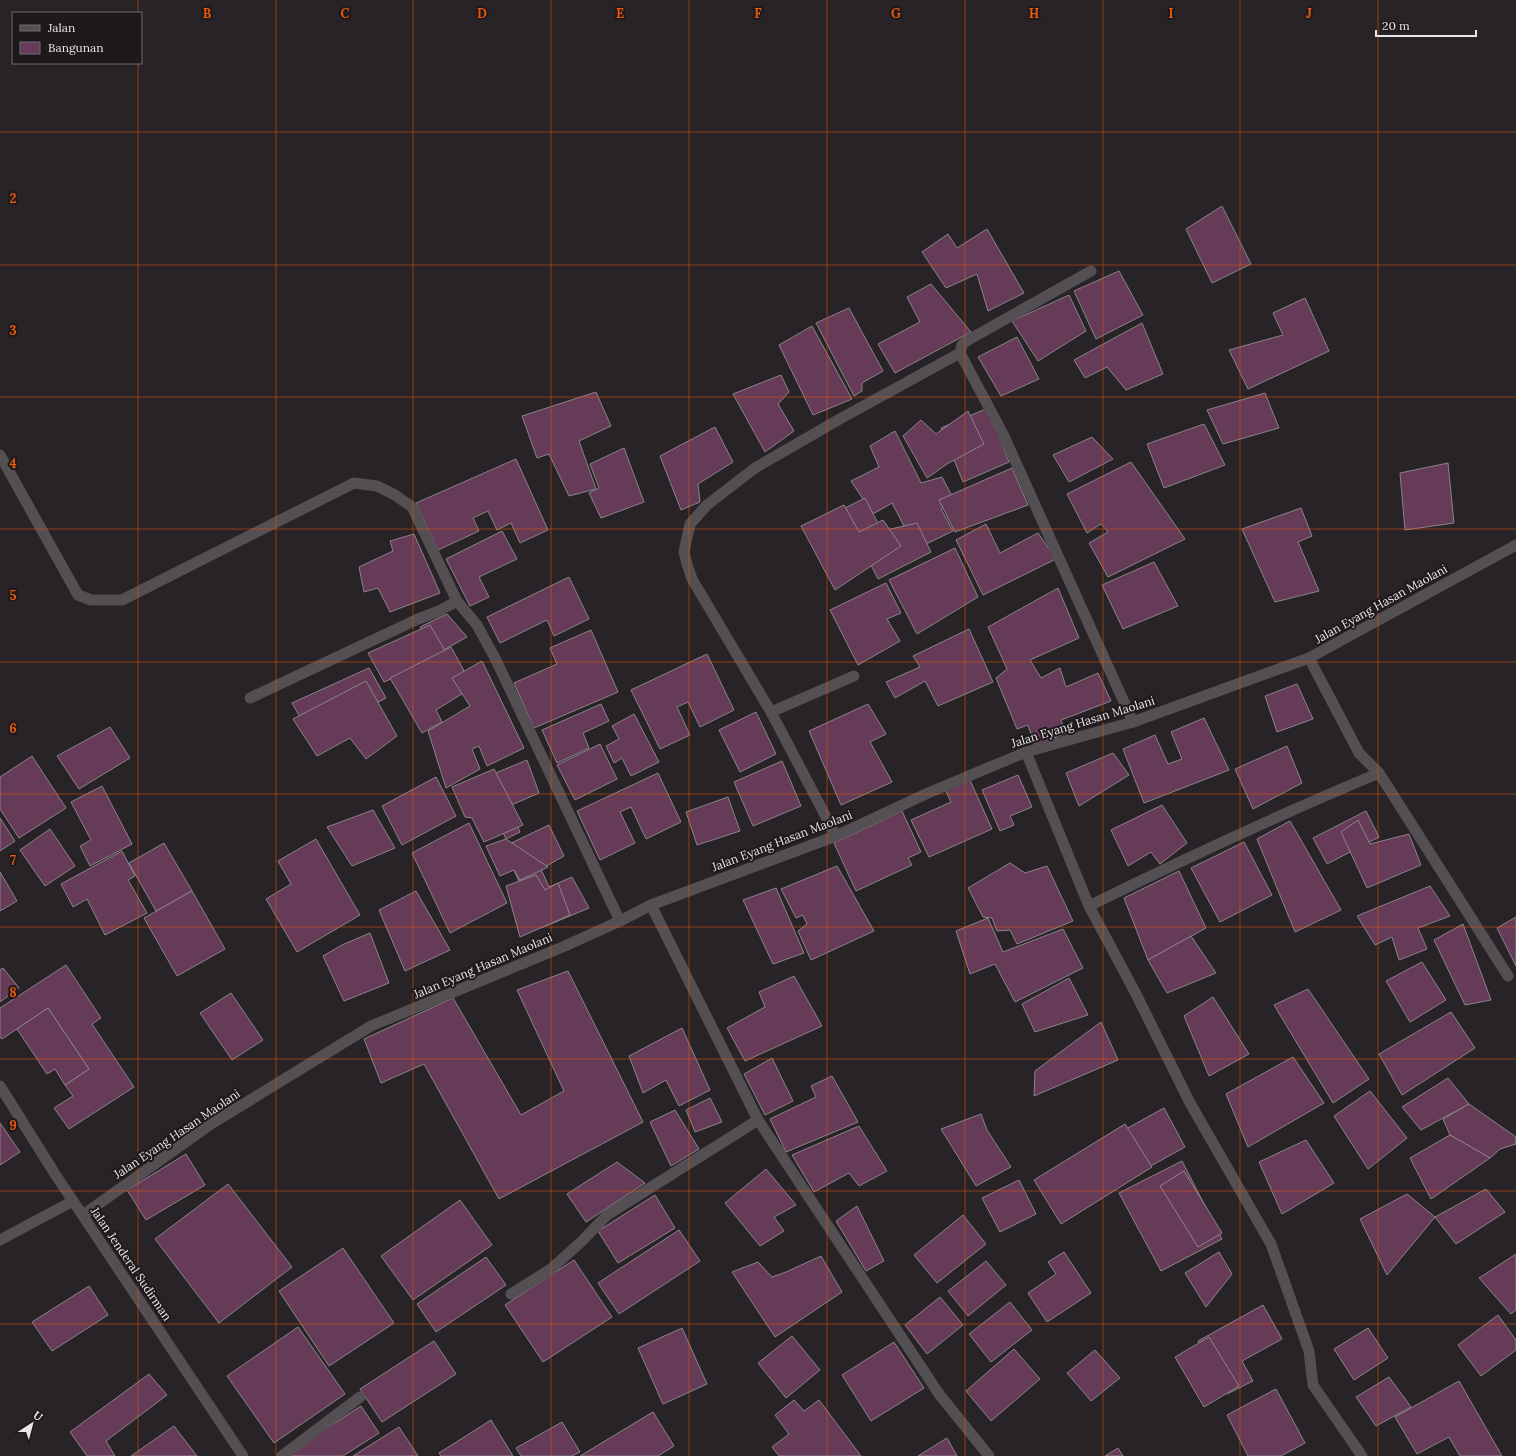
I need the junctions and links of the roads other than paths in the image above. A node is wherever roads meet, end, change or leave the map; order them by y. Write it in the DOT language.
graph roads {
  1 [pos="1091,271"];
  2 [pos="960,353"];
  3 [pos="0,455"];
  4 [pos="1516,545"];
  5 [pos="456,601"];
  6 [pos="1310,658"];
  7 [pos="854,676"];
  8 [pos="250,698"];
  9 [pos="771,712"];
  10 [pos="1134,722"];
  11 [pos="1026,752"];
  12 [pos="1379,773"];
  13 [pos="836,836"];
  14 [pos="651,905"];
  15 [pos="1088,906"];
  16 [pos="620,921"];
  17 [pos="1508,976"];
  18 [pos="0,1086"];
  19 [pos="758,1120"];
  20 [pos="73,1201"];
  21 [pos="83,1215"];
  22 [pos="0,1240"];
  23 [pos="511,1294"];
  24 [pos="360,1397"];
  25 [pos="243,1456"];
  26 [pos="282,1456"];
  27 [pos="989,1456"];
  28 [pos="1362,1456"];
  1 -- 2 [label="street"];
  2 -- 9 [label="street"];
  2 -- 10 [label="street"];
  3 -- 5 [label="street"];
  4 -- 6 [label="street, Jalan Eyang Hasan Maolani"];
  5 -- 8 [label="street"];
  5 -- 16 [label="street"];
  6 -- 10 [label="street, Jalan Eyang Hasan Maolani"];
  6 -- 12 [label="street"];
  7 -- 9 [label="street"];
  9 -- 13 [label="street"];
  10 -- 11 [label="street, Jalan Eyang Hasan Maolani"];
  11 -- 13 [label="street, Jalan Eyang Hasan Maolani"];
  11 -- 15 [label="street"];
  12 -- 15 [label="street"];
  12 -- 17 [label="street"];
  13 -- 14 [label="street, Jalan Eyang Hasan Maolani"];
  14 -- 16 [label="street, Jalan Eyang Hasan Maolani"];
  14 -- 19 [label="street"];
  15 -- 28 [label="street"];
  16 -- 21 [label="street, Jalan Eyang Hasan Maolani"];
  18 -- 20 [label="street, Jalan Jenderal Sudirman"];
  19 -- 23 [label="street"];
  19 -- 27 [label="street"];
  20 -- 21 [label="street, Jalan Jenderal Sudirman"];
  20 -- 22 [label="street"];
  21 -- 25 [label="street, Jalan Jenderal Sudirman"];
  24 -- 26 [label="street"];
}
